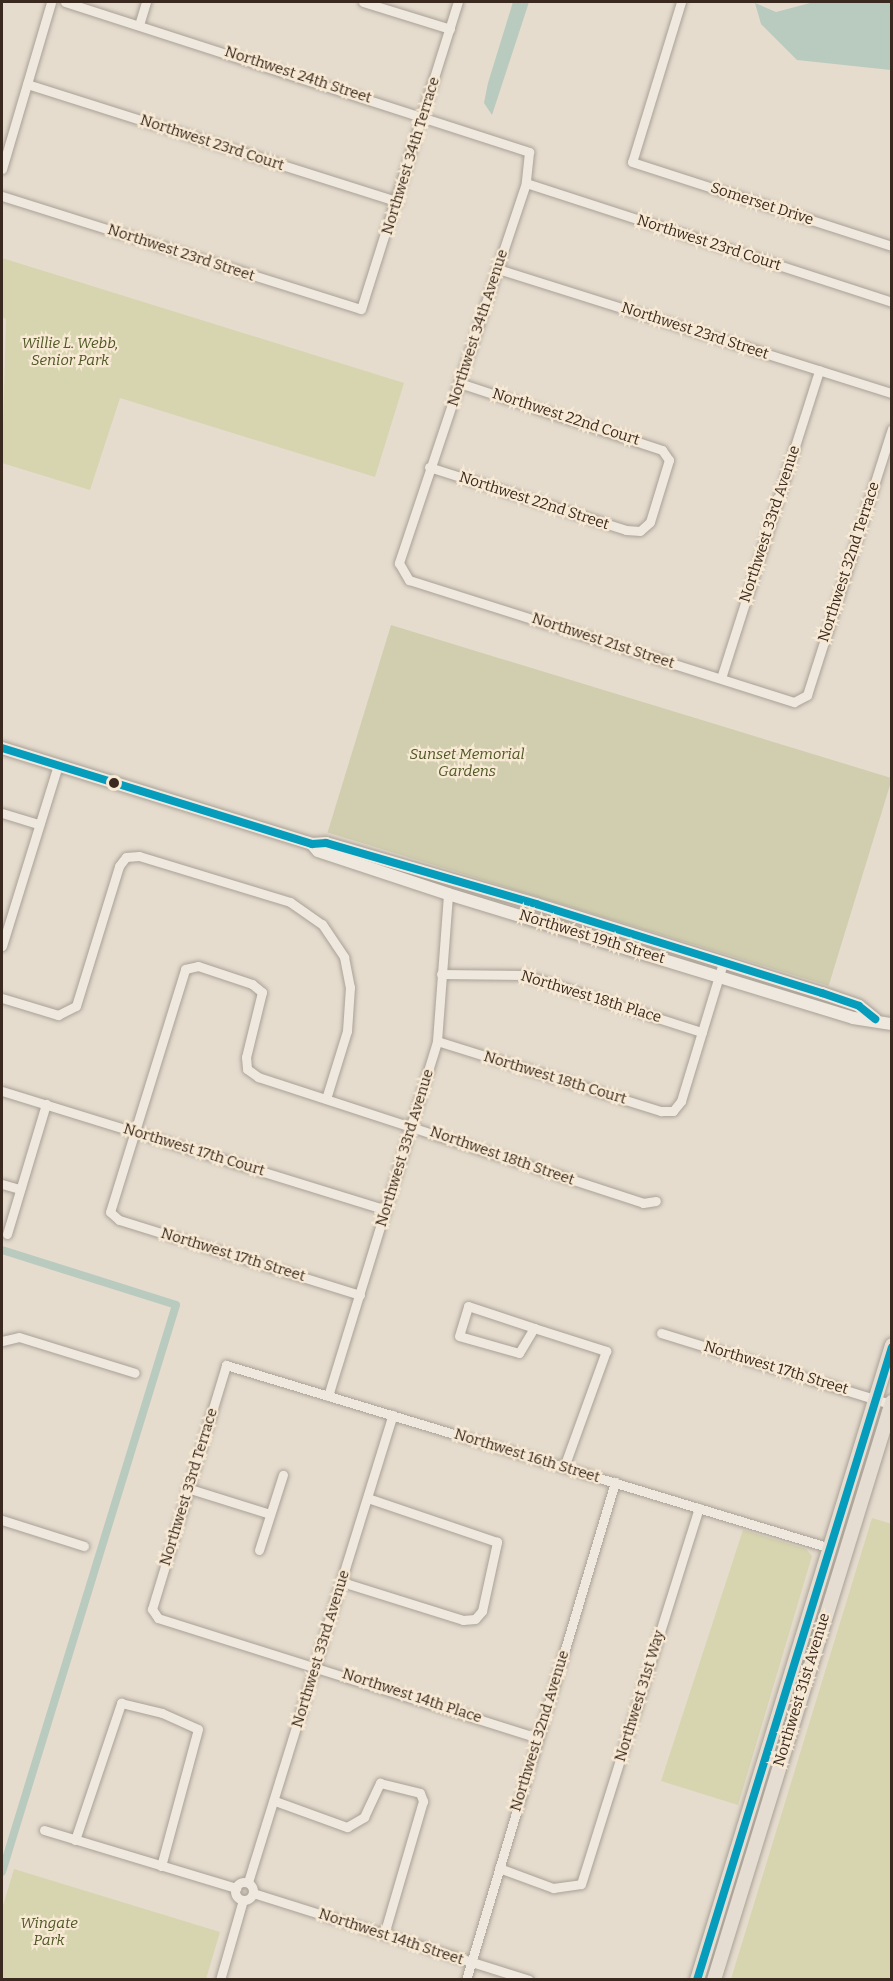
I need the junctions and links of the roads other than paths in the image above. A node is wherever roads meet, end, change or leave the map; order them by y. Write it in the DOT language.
graph roads {
  1 [pos="51,2"];
  2 [pos="65,2"];
  3 [pos="146,2"];
  4 [pos="363,2"];
  5 [pos="458,2"];
  6 [pos="681,2"];
  7 [pos="139,25"];
  8 [pos="450,29"];
  9 [pos="27,84"];
  10 [pos="424,116"];
  11 [pos="529,152"];
  12 [pos="2,169"];
  13 [pos="526,183"];
  14 [pos="2,196"];
  15 [pos="398,201"];
  16 [pos="891,246"];
  17 [pos="498,269"];
  18 [pos="891,302"];
  19 [pos="361,309"];
  20 [pos="819,370"];
  21 [pos="462,384"];
  22 [pos="891,393"];
  23 [pos="891,429"];
  24 [pos="429,467"];
  25 [pos="640,531"];
  26 [pos="402,572"];
  27 [pos="721,678"];
  28 [pos="807,695"];
  29 [pos="2,748"];
  30 [pos="58,765"];
  31 [pos="2,813"];
  32 [pos="39,824"];
  33 [pos="312,844"];
  34 [pos="448,894"];
  35 [pos="2,907"];
  36 [pos="13,911"];
  37 [pos="2,946"];
  38 [pos="723,963"];
  39 [pos="441,974"];
  40 [pos="719,975"];
  41 [pos="2,998"];
  42 [pos="875,1019"];
  43 [pos="891,1024"];
  44 [pos="702,1032"];
  45 [pos="437,1041"];
  46 [pos="2,1091"];
  47 [pos="326,1099"];
  48 [pos="46,1104"];
  49 [pos="412,1125"];
  50 [pos="131,1131"];
  51 [pos="2,1184"];
  52 [pos="20,1190"];
  53 [pos="656,1201"];
  54 [pos="386,1210"];
  55 [pos="7,1234"];
  56 [pos="360,1295"];
  57 [pos="534,1328"];
  58 [pos="661,1333"];
  59 [pos="2,1341"];
  60 [pos="891,1345"];
  61 [pos="226,1365"];
  62 [pos="135,1373"];
  63 [pos="328,1396"];
  64 [pos="874,1399"];
  65 [pos="891,1403"];
  66 [pos="393,1415"];
  67 [pos="564,1467"];
  68 [pos="283,1475"];
  69 [pos="615,1482"];
  70 [pos="187,1488"];
  71 [pos="368,1498"];
  72 [pos="699,1508"];
  73 [pos="270,1514"];
  74 [pos="2,1520"];
  75 [pos="84,1546"];
  76 [pos="827,1547"];
  77 [pos="259,1550"];
  78 [pos="837,1572"];
  79 [pos="342,1582"];
  80 [pos="152,1609"];
  81 [pos="316,1666"];
  82 [pos="538,1738"];
  83 [pos="275,1801"];
  84 [pos="44,1830"];
  85 [pos="75,1840"];
  86 [pos="161,1866"];
  87 [pos="499,1868"];
  88 [pos="248,1882"];
  89 [pos="236,1888"];
  90 [pos="254,1893"];
  91 [pos="243,1900"];
  92 [pos="384,1934"];
  93 [pos="471,1962"];
  94 [pos="220,1980"];
  95 [pos="466,1980"];
  96 [pos="529,1980"];
  97 [pos="697,1980"];
  98 [pos="714,1980"];
  1 -- 9 [label="street"];
  2 -- 7 [label="street, Northwest 24th Street"];
  3 -- 7 [label="street"];
  4 -- 8 [label="street"];
  5 -- 8 [label="street, Northwest 34th Terrace"];
  6 -- 16 [label="street, Somerset Drive"];
  7 -- 10 [label="street, Northwest 24th Street"];
  8 -- 10 [label="street, Northwest 34th Terrace"];
  9 -- 12 [label="street"];
  9 -- 15 [label="street, Northwest 23rd Court"];
  10 -- 11 [label="street, Northwest 24th Street"];
  10 -- 15 [label="street, Northwest 34th Terrace"];
  11 -- 13 [label="street, Northwest 34th Avenue"];
  13 -- 17 [label="street, Northwest 34th Avenue"];
  13 -- 18 [label="street, Northwest 23rd Court"];
  14 -- 19 [label="street, Northwest 23rd Street"];
  15 -- 19 [label="street, Northwest 34th Terrace"];
  17 -- 20 [label="street, Northwest 23rd Street"];
  17 -- 21 [label="street, Northwest 34th Avenue"];
  20 -- 22 [label="street, Northwest 23rd Street"];
  20 -- 27 [label="street, Northwest 33rd Avenue"];
  21 -- 24 [label="street, Northwest 34th Avenue"];
  21 -- 25 [label="street, Northwest 22nd Court"];
  23 -- 28 [label="street, Northwest 32nd Terrace"];
  24 -- 25 [label="street, Northwest 22nd Street"];
  24 -- 26 [label="street, Northwest 34th Avenue"];
  26 -- 27 [label="street, Northwest 21st Street"];
  27 -- 28 [label="street, Northwest 21st Street"];
  29 -- 30 [label="street, Northwest 19th Street"];
  30 -- 32 [label="street"];
  30 -- 33 [label="street, Northwest 19th Street"];
  31 -- 32 [label="street"];
  32 -- 36 [label="street"];
  33 -- 34 [label="street, Northwest 19th Street"];
  33 -- 38 [label="street, Northwest 19th Street"];
  34 -- 39 [label="street, Northwest 33rd Avenue"];
  34 -- 40 [label="street, Northwest 19th Street"];
  35 -- 36 [label="street"];
  36 -- 37 [label="street"];
  38 -- 40 [label="street"];
  38 -- 42 [label="street, Northwest 19th Street"];
  39 -- 44 [label="street, Northwest 18th Place"];
  39 -- 45 [label="street, Northwest 33rd Avenue"];
  40 -- 42 [label="street, Northwest 19th Street"];
  40 -- 44 [label="street"];
  41 -- 47 [label="street"];
  42 -- 43 [label="street, Northwest 19th Street"];
  44 -- 45 [label="street, Northwest 18th Court"];
  45 -- 49 [label="street, Northwest 33rd Avenue"];
  46 -- 48 [label="street, Northwest 17th Court"];
  47 -- 49 [label="street, Northwest 18th Street"];
  47 -- 50 [label="street, Northwest 18th Street"];
  48 -- 50 [label="street, Northwest 17th Court"];
  48 -- 52 [label="street"];
  49 -- 53 [label="street, Northwest 18th Street"];
  49 -- 54 [label="street, Northwest 33rd Avenue"];
  50 -- 54 [label="street, Northwest 17th Court"];
  50 -- 56 [label="street, Northwest 17th Street"];
  51 -- 52 [label="street"];
  52 -- 55 [label="street"];
  54 -- 56 [label="street, Northwest 33rd Avenue"];
  56 -- 63 [label="street, Northwest 33rd Avenue"];
  57 -- 57 [label="street"];
  57 -- 67 [label="street"];
  58 -- 64 [label="street, Northwest 17th Street"];
  59 -- 62 [label="street"];
  60 -- 64 [label="main road, Northwest 31st Avenue"];
  61 -- 63 [label="street, Northwest 16th Street"];
  61 -- 70 [label="street, Northwest 33rd Terrace"];
  63 -- 66 [label="street, Northwest 16th Street"];
  64 -- 65 [label="street, Northwest 17th Street"];
  64 -- 76 [label="main road, Northwest 31st Avenue"];
  65 -- 78 [label="main road, Northwest 31st Avenue"];
  66 -- 67 [label="street, Northwest 16th Street"];
  66 -- 71 [label="street, Northwest 33rd Avenue"];
  67 -- 69 [label="street, Northwest 16th Street"];
  68 -- 73 [label="street"];
  69 -- 72 [label="street, Northwest 16th Street"];
  69 -- 82 [label="street, Northwest 32nd Avenue"];
  70 -- 73 [label="street"];
  70 -- 80 [label="street, Northwest 33rd Terrace"];
  71 -- 79 [label="street, Northwest 33rd Avenue"];
  71 -- 79 [label="street"];
  72 -- 76 [label="street, Northwest 16th Street"];
  72 -- 87 [label="street, Northwest 31st Way"];
  73 -- 77 [label="street"];
  74 -- 75 [label="street"];
  76 -- 78 [label="main road"];
  76 -- 97 [label="main road, Northwest 31st Avenue"];
  78 -- 98 [label="main road, Northwest 31st Avenue"];
  79 -- 81 [label="street, Northwest 33rd Avenue"];
  80 -- 81 [label="street, Northwest 14th Place"];
  81 -- 82 [label="street, Northwest 14th Place"];
  81 -- 83 [label="street, Northwest 33rd Avenue"];
  82 -- 87 [label="street, Northwest 32nd Avenue"];
  83 -- 88 [label="street, Northwest 33rd Avenue"];
  83 -- 92 [label="street"];
  84 -- 85 [label="street"];
  85 -- 86 [label="street"];
  85 -- 86 [label="street"];
  86 -- 89 [label="street"];
  87 -- 93 [label="street, Northwest 32nd Avenue"];
  88 -- 89 [label="street"];
  88 -- 90 [label="street"];
  89 -- 91 [label="street"];
  90 -- 91 [label="street"];
  90 -- 92 [label="street, Northwest 14th Street"];
  91 -- 94 [label="street"];
  92 -- 93 [label="street, Northwest 14th Street"];
  93 -- 95 [label="street, Northwest 32nd Avenue"];
  93 -- 96 [label="street, Northwest 14th Street"];
}
